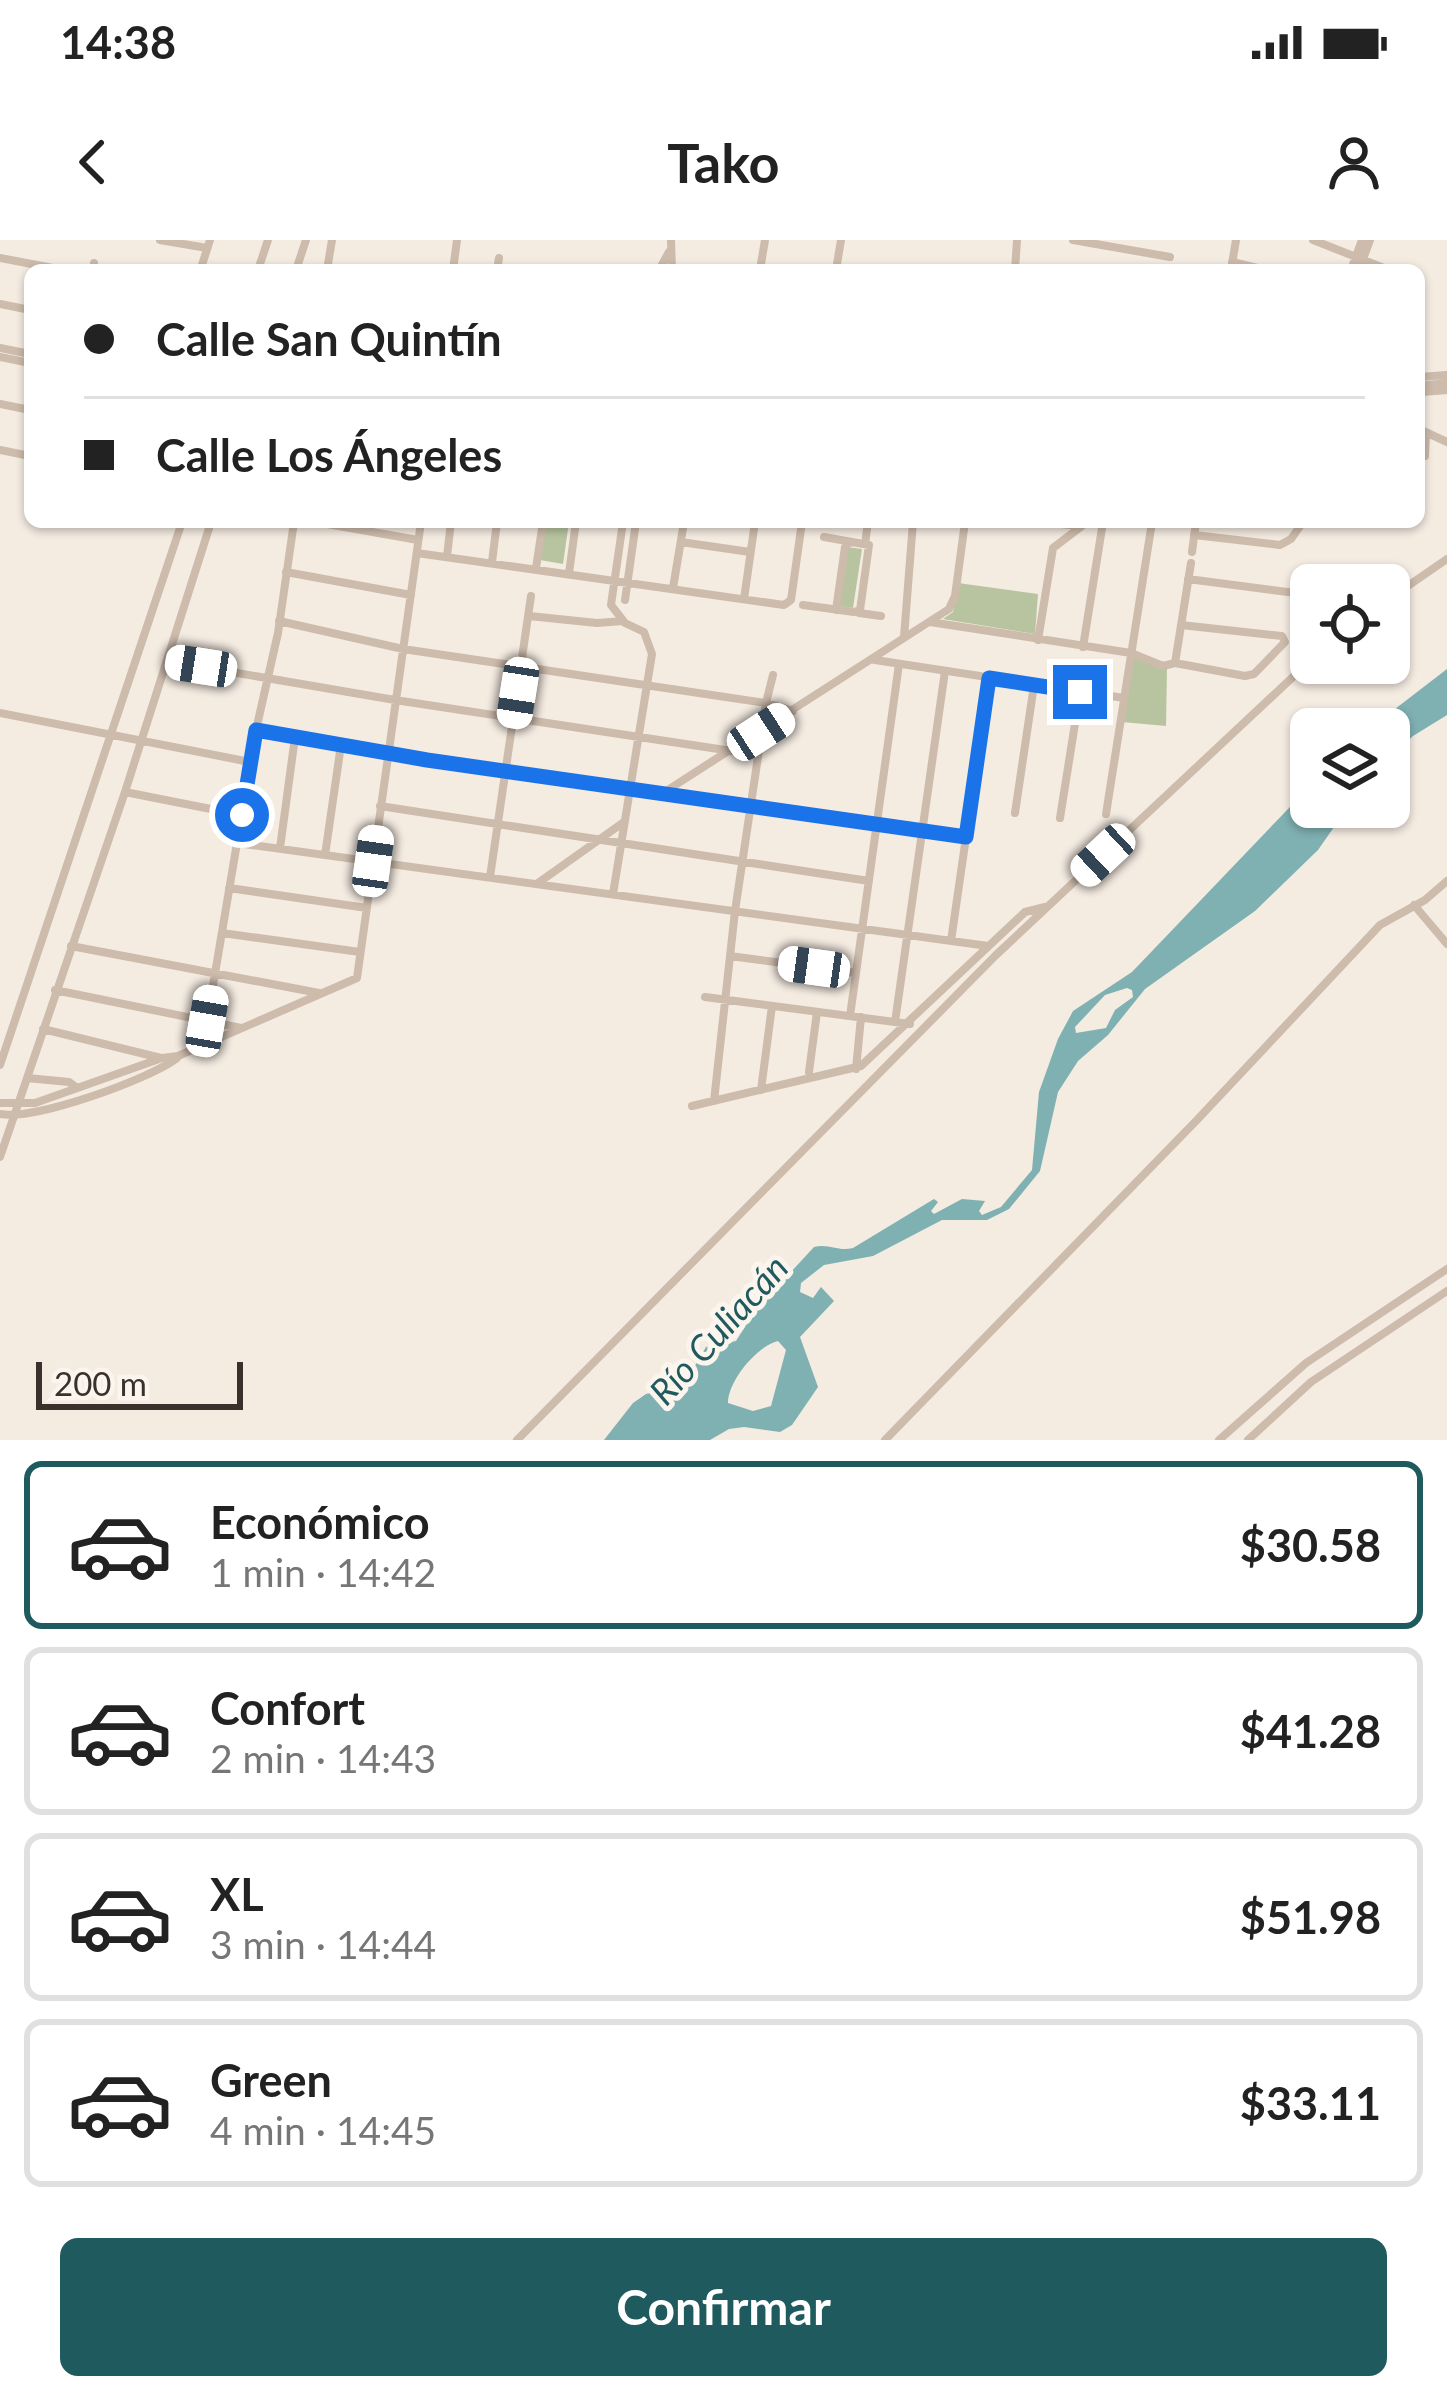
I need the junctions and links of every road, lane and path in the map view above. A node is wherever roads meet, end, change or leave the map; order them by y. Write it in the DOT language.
graph roads {
  1 [pos="160,240"];
  2 [pos="671,240"];
  3 [pos="1073,240"];
  4 [pos="1313,240"];
  5 [pos="1366,240"];
  6 [pos="209,244"];
  7 [pos="669,252"];
  8 [pos="1170,257"];
  9 [pos="499,258"];
  10 [pos="498,264"];
  11 [pos="662,264"];
  12 [pos="671,264"];
  13 [pos="1357,264"];
  14 [pos="180,528"];
  15 [pos="209,528"];
  16 [pos="293,528"];
  17 [pos="350,528"];
  18 [pos="420,528"];
  19 [pos="450,528"];
  20 [pos="496,528"];
  21 [pos="542,528"];
  22 [pos="575,528"];
  23 [pos="622,528"];
  24 [pos="635,528"];
  25 [pos="683,528"];
  26 [pos="754,528"];
  27 [pos="801,528"];
  28 [pos="867,528"];
  29 [pos="913,528"];
  30 [pos="964,528"];
  31 [pos="1078,528"];
  32 [pos="1101,528"];
  33 [pos="1151,528"];
  34 [pos="1195,528"];
  35 [pos="1298,528"];
  36 [pos="1194,535"];
  37 [pos="824,537"];
  38 [pos="418,540"];
  39 [pos="680,542"];
  40 [pos="853,542"];
  41 [pos="865,544"];
  42 [pos="751,552"];
  43 [pos="417,553"];
  44 [pos="447,556"];
  45 [pos="1447,559"];
  46 [pos="492,562"];
  47 [pos="536,568"];
  48 [pos="286,572"];
  49 [pos="569,573"];
  50 [pos="1188,579"];
  51 [pos="615,580"];
  52 [pos="627,582"];
  53 [pos="1410,585"];
  54 [pos="673,588"];
  55 [pos="1290,592"];
  56 [pos="411,595"];
  57 [pos="531,596"];
  58 [pos="744,599"];
  59 [pos="625,600"];
  60 [pos="803,605"];
  61 [pos="860,609"];
  62 [pos="836,610"];
  63 [pos="529,616"];
  64 [pos="881,616"];
  65 [pos="279,621"];
  66 [pos="623,621"];
  67 [pos="930,622"];
  68 [pos="1181,625"];
  69 [pos="904,639"];
  70 [pos="1038,640"];
  71 [pos="1083,646"];
  72 [pos="403,649"];
  73 [pos="1131,653"];
  74 [pos="874,660"];
  75 [pos="167,661"];
  76 [pos="1175,663"];
  77 [pos="899,664"];
  78 [pos="522,668"];
  79 [pos="945,671"];
  80 [pos="773,675"];
  81 [pos="268,677"];
  82 [pos="989,678"];
  83 [pos="1290,680"];
  84 [pos="649,685"];
  85 [pos="1034,685"];
  86 [pos="1080,692"];
  87 [pos="1124,698"];
  88 [pos="395,700"];
  89 [pos="766,703"];
  90 [pos="794,711"];
  91 [pos="0,713"];
  92 [pos="514,718"];
  93 [pos="256,730"];
  94 [pos="761,732"];
  95 [pos="112,734"];
  96 [pos="295,737"];
  97 [pos="640,737"];
  98 [pos="140,741"];
  99 [pos="341,745"];
  100 [pos="729,750"];
  101 [pos="388,754"];
  102 [pos="758,755"];
  103 [pos="250,762"];
  104 [pos="506,771"];
  105 [pos="631,789"];
  106 [pos="125,793"];
  107 [pos="662,794"];
  108 [pos="380,806"];
  109 [pos="751,806"];
  110 [pos="1015,813"];
  111 [pos="1106,814"];
  112 [pos="242,815"];
  113 [pos="1060,818"];
  114 [pos="625,821"];
  115 [pos="498,824"];
  116 [pos="877,824"];
  117 [pos="922,831"];
  118 [pos="966,837"];
  119 [pos="599,840"];
  120 [pos="237,842"];
  121 [pos="621,843"];
  122 [pos="280,848"];
  123 [pos="326,855"];
  124 [pos="373,861"];
  125 [pos="742,861"];
  126 [pos="490,877"];
  127 [pos="869,881"];
  128 [pos="1447,881"];
  129 [pos="537,883"];
  130 [pos="229,888"];
  131 [pos="613,894"];
  132 [pos="1414,904"];
  133 [pos="1046,907"];
  134 [pos="367,908"];
  135 [pos="735,911"];
  136 [pos="862,929"];
  137 [pos="222,933"];
  138 [pos="907,935"];
  139 [pos="951,941"];
  140 [pos="1447,944"];
  141 [pos="71,946"];
  142 [pos="988,946"];
  143 [pos="360,952"];
  144 [pos="730,956"];
  145 [pos="856,973"];
  146 [pos="215,976"];
  147 [pos="55,989"];
  148 [pos="321,993"];
  149 [pos="705,997"];
  150 [pos="725,1000"];
  151 [pos="772,1006"];
  152 [pos="817,1012"];
  153 [pos="856,1017"];
  154 [pos="207,1021"];
  155 [pos="895,1022"];
  156 [pos="910,1024"];
  157 [pos="241,1028"];
  158 [pos="43,1029"];
  159 [pos="162,1058"];
  160 [pos="176,1059"];
  161 [pos="0,1065"];
  162 [pos="856,1069"];
  163 [pos="809,1072"];
  164 [pos="27,1078"];
  165 [pos="761,1090"];
  166 [pos="80,1094"];
  167 [pos="714,1101"];
  168 [pos="0,1103"];
  169 [pos="692,1106"];
  170 [pos="15,1111"];
  171 [pos="0,1114"];
  172 [pos="0,1157"];
  173 [pos="1447,1269"];
  174 [pos="1447,1291"];
  175 [pos="517,1440"];
  176 [pos="885,1440"];
  177 [pos="1219,1440"];
  178 [pos="1248,1440"];
  1 -- 6 [label="street"];
  2 -- 7 [label="street"];
  3 -- 8 [label="street"];
  4 -- 13 [label="street"];
  5 -- 13 [label="street"];
  7 -- 11 [label="street"];
  7 -- 12 [label="street"];
  9 -- 10 [label="street"];
  14 -- 95 [label="street"];
  15 -- 75 [label="street"];
  16 -- 48 [label="street"];
  17 -- 38 [label="street"];
  18 -- 38 [label="street"];
  19 -- 44 [label="street"];
  20 -- 46 [label="street"];
  21 -- 47 [label="street"];
  22 -- 49 [label="street"];
  23 -- 51 [label="street"];
  24 -- 52 [label="street"];
  25 -- 39 [label="street"];
  26 -- 42 [label="street"];
  27 -- 58 [label="street"];
  28 -- 41 [label="street"];
  29 -- 69 [label="street"];
  30 -- 67 [label="street"];
  31 -- 70 [label="street"];
  32 -- 71 [label="street"];
  33 -- 73 [label="street"];
  34 -- 36 [label="street"];
  35 -- 36 [label="street"];
  36 -- 50 [label="street"];
  37 -- 40 [label="street"];
  38 -- 43 [label="street"];
  39 -- 42 [label="street"];
  39 -- 54 [label="street"];
  40 -- 41 [label="street"];
  40 -- 62 [label="street"];
  41 -- 61 [label="street"];
  42 -- 58 [label="street"];
  43 -- 44 [label="street"];
  43 -- 56 [label="street"];
  44 -- 46 [label="street"];
  45 -- 53 [label="street"];
  46 -- 47 [label="street"];
  47 -- 49 [label="street"];
  48 -- 56 [label="street"];
  48 -- 65 [label="street"];
  49 -- 51 [label="street"];
  50 -- 55 [label="street"];
  50 -- 68 [label="street"];
  51 -- 52 [label="street"];
  51 -- 66 [label="street"];
  52 -- 54 [label="street"];
  52 -- 59 [label="street"];
  54 -- 58 [label="street"];
  56 -- 72 [label="street"];
  57 -- 63 [label="street"];
  60 -- 62 [label="street"];
  61 -- 62 [label="street"];
  61 -- 64 [label="street"];
  63 -- 66 [label="street"];
  63 -- 78 [label="street"];
  65 -- 72 [label="street"];
  65 -- 81 [label="street"];
  66 -- 84 [label="street"];
  67 -- 69 [label="street"];
  67 -- 70 [label="street"];
  68 -- 76 [label="street"];
  68 -- 76 [label="street"];
  69 -- 74 [label="street"];
  70 -- 71 [label="street"];
  71 -- 73 [label="street"];
  72 -- 78 [label="street"];
  72 -- 88 [label="street"];
  73 -- 76 [label="street"];
  73 -- 87 [label="street"];
  74 -- 77 [label="street"];
  74 -- 90 [label="street"];
  75 -- 81 [label="street"];
  75 -- 98 [label="street"];
  77 -- 79 [label="street"];
  77 -- 116 [label="street"];
  78 -- 84 [label="street"];
  78 -- 92 [label="street"];
  79 -- 82 [label="street"];
  79 -- 117 [label="street"];
  80 -- 89 [label="street"];
  81 -- 88 [label="street"];
  81 -- 93 [label="street"];
  82 -- 85 [label="street"];
  82 -- 118 [label="street"];
  83 -- 133 [label="street"];
  84 -- 89 [label="street"];
  84 -- 97 [label="street"];
  85 -- 86 [label="street"];
  85 -- 110 [label="street"];
  86 -- 87 [label="street"];
  86 -- 113 [label="street"];
  87 -- 111 [label="street"];
  88 -- 92 [label="street"];
  88 -- 101 [label="street"];
  89 -- 90 [label="street"];
  89 -- 94 [label="street"];
  90 -- 94 [label="street"];
  91 -- 95 [label="street"];
  92 -- 97 [label="street"];
  92 -- 104 [label="street"];
  93 -- 96 [label="street"];
  93 -- 103 [label="street"];
  94 -- 100 [label="street"];
  94 -- 102 [label="street"];
  95 -- 98 [label="street"];
  95 -- 161 [label="street"];
  96 -- 99 [label="street"];
  96 -- 122 [label="street"];
  97 -- 100 [label="street"];
  97 -- 105 [label="street"];
  98 -- 103 [label="street"];
  98 -- 106 [label="street"];
  99 -- 101 [label="street"];
  99 -- 123 [label="street"];
  100 -- 102 [label="street"];
  100 -- 107 [label="street"];
  101 -- 104 [label="street"];
  101 -- 108 [label="street"];
  102 -- 109 [label="street"];
  103 -- 112 [label="street"];
  104 -- 105 [label="street"];
  104 -- 115 [label="street"];
  105 -- 107 [label="street"];
  105 -- 114 [label="street"];
  106 -- 112 [label="street"];
  106 -- 141 [label="street"];
  107 -- 109 [label="street"];
  108 -- 115 [label="street"];
  108 -- 124 [label="street"];
  109 -- 116 [label="street"];
  109 -- 125 [label="street"];
  112 -- 120 [label="street"];
  114 -- 119 [label="street"];
  114 -- 121 [label="street"];
  115 -- 119 [label="street"];
  115 -- 126 [label="street"];
  116 -- 117 [label="street"];
  116 -- 127 [label="street"];
  117 -- 118 [label="street"];
  117 -- 138 [label="street"];
  118 -- 139 [label="street"];
  119 -- 121 [label="street"];
  119 -- 129 [label="street"];
  120 -- 122 [label="street"];
  120 -- 130 [label="street"];
  121 -- 125 [label="street"];
  121 -- 131 [label="street"];
  122 -- 123 [label="street"];
  123 -- 124 [label="street"];
  124 -- 126 [label="street"];
  124 -- 134 [label="street"];
  125 -- 127 [label="street"];
  125 -- 135 [label="street"];
  126 -- 129 [label="street"];
  127 -- 136 [label="street"];
  128 -- 132 [label="street"];
  129 -- 131 [label="street"];
  130 -- 134 [label="street"];
  130 -- 137 [label="street"];
  131 -- 135 [label="street"];
  132 -- 140 [label="street"];
  132 -- 176 [label="street"];
  133 -- 142 [label="street"];
  133 -- 175 [label="street"];
  134 -- 143 [label="street"];
  135 -- 136 [label="street"];
  135 -- 144 [label="street"];
  136 -- 138 [label="street"];
  136 -- 145 [label="street"];
  137 -- 143 [label="street"];
  137 -- 146 [label="street"];
  138 -- 139 [label="street"];
  138 -- 155 [label="street"];
  139 -- 142 [label="street"];
  141 -- 146 [label="street"];
  141 -- 147 [label="street"];
  142 -- 156 [label="street"];
  143 -- 148 [label="street"];
  144 -- 145 [label="street"];
  144 -- 150 [label="street"];
  145 -- 153 [label="street"];
  146 -- 148 [label="street"];
  146 -- 154 [label="street"];
  147 -- 154 [label="street"];
  147 -- 158 [label="street"];
  148 -- 157 [label="street"];
  149 -- 150 [label="street"];
  150 -- 151 [label="street"];
  150 -- 167 [label="street"];
  151 -- 152 [label="street"];
  151 -- 165 [label="street"];
  152 -- 153 [label="street"];
  152 -- 163 [label="street"];
  153 -- 155 [label="street"];
  153 -- 162 [label="street"];
  154 -- 157 [label="street"];
  155 -- 156 [label="street"];
  156 -- 162 [label="street"];
  157 -- 160 [label="street"];
  158 -- 159 [label="street"];
  158 -- 164 [label="street"];
  159 -- 160 [label="street"];
  159 -- 166 [label="street"];
  160 -- 166 [label="street"];
  162 -- 165 [label="street"];
  164 -- 166 [label="street"];
  164 -- 170 [label="street"];
  165 -- 167 [label="street"];
  166 -- 170 [label="street"];
  167 -- 169 [label="street"];
  168 -- 170 [label="street"];
  170 -- 171 [label="street"];
  170 -- 172 [label="street"];
  173 -- 177 [label="street"];
  174 -- 178 [label="street"];
}
